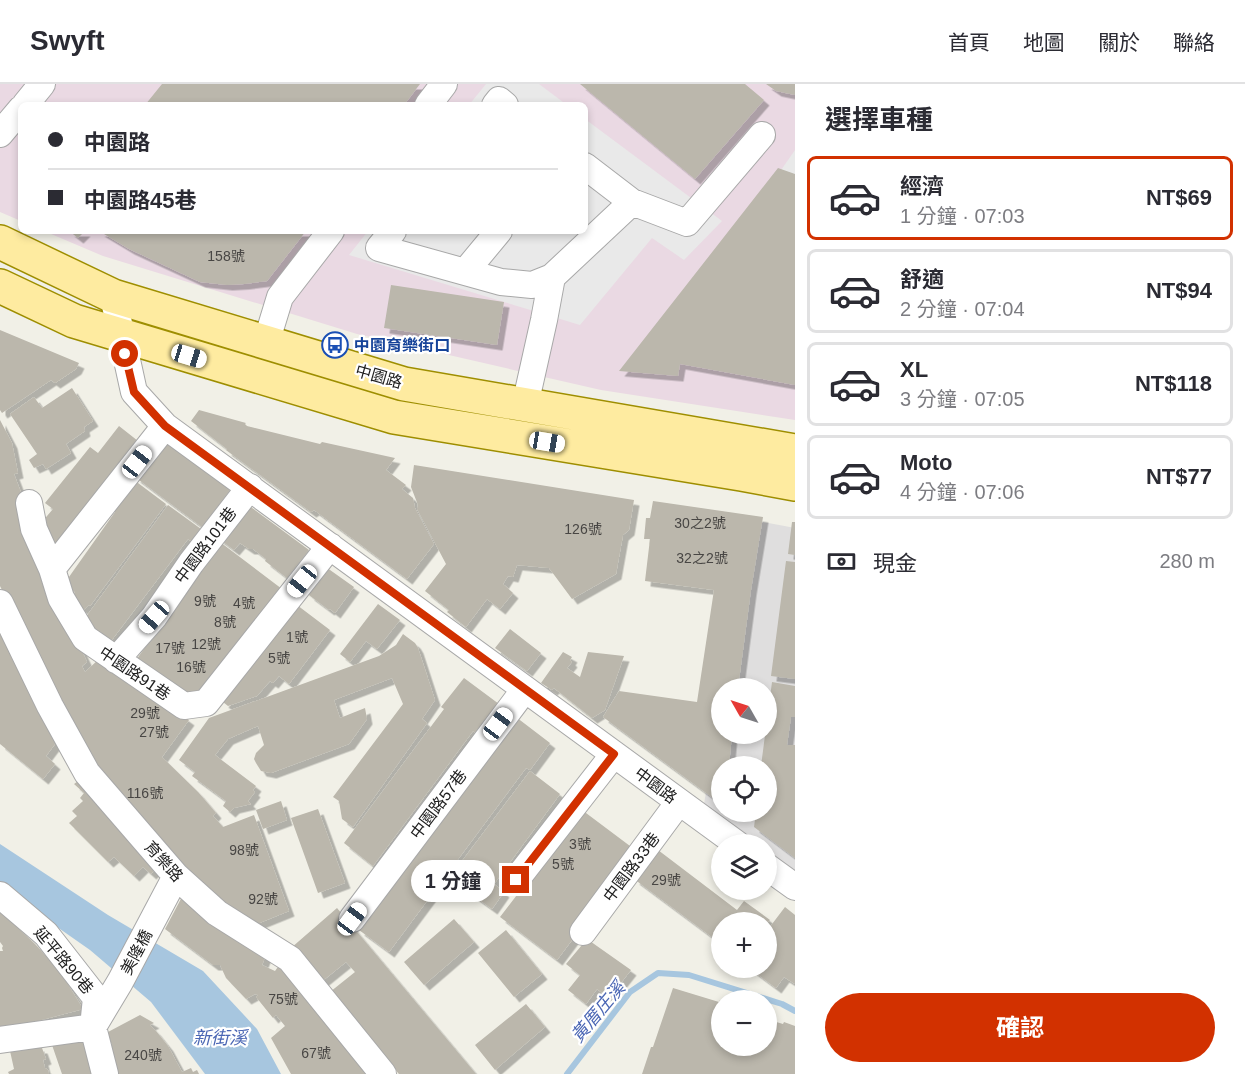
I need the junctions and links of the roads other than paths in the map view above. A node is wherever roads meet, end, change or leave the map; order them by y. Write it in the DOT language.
graph roads {
  1 [pos="42,84"];
  2 [pos="444,84"];
  3 [pos="27,102"];
  4 [pos="430,102"];
  5 [pos="18,113"];
  6 [pos="0,135"];
  7 [pos="762,135"];
  8 [pos="588,168"];
  9 [pos="632,202"];
  10 [pos="329,234"];
  11 [pos="391,234"];
  12 [pos="497,234"];
  13 [pos="0,242"];
  14 [pos="465,272"];
  15 [pos="552,277"];
  16 [pos="0,286"];
  17 [pos="113,296"];
  18 [pos="121,335"];
  19 [pos="266,343"];
  20 [pos="525,405"];
  21 [pos="165,426"];
  22 [pos="795,451"];
  23 [pos="795,484"];
  24 [pos="250,487"];
  25 [pos="29,503"];
  26 [pos="330,546"];
  27 [pos="52,569"];
  28 [pos="0,603"];
  29 [pos="116,660"];
  30 [pos="525,689"];
  31 [pos="614,754"];
  32 [pos="679,802"];
  33 [pos="723,834"];
  34 [pos="777,874"];
  35 [pos="176,876"];
  36 [pos="516,880"];
  37 [pos="795,887"];
  38 [pos="0,895"];
  39 [pos="352,919"];
  40 [pos="583,932"];
  41 [pos="93,1027"];
  42 [pos="0,1040"];
  43 [pos="105,1074"];
  44 [pos="383,1074"];
  1 -- 3 [label="street"];
  2 -- 4 [label="street"];
  5 -- 6 [label="street"];
  7 -- 9 [label="street"];
  8 -- 9 [label="street"];
  9 -- 15 [label="street"];
  10 -- 19 [label="street"];
  11 -- 14 [label="street"];
  12 -- 14 [label="street"];
  13 -- 17 [label="main road, 中園路"];
  14 -- 15 [label="street"];
  15 -- 20 [label="street"];
  16 -- 18 [label="main road"];
  17 -- 18 [label="street, 中園路"];
  17 -- 19 [label="main road, 中園路"];
  18 -- 21 [label="street, 中園路"];
  18 -- 23 [label="main road"];
  19 -- 20 [label="main road, 中園路"];
  20 -- 22 [label="main road, 中園路"];
  21 -- 24 [label="street, 中園路"];
  21 -- 27 [label="street"];
  24 -- 26 [label="street, 中園路"];
  24 -- 29 [label="street, 中園路101巷"];
  25 -- 27 [label="street, 中園路91巷"];
  26 -- 29 [label="street, 中園路91巷"];
  26 -- 30 [label="street, 中園路"];
  27 -- 29 [label="street, 中園路91巷"];
  28 -- 35 [label="street, 育樂路"];
  30 -- 31 [label="street, 中園路"];
  30 -- 39 [label="street, 中園路57巷"];
  31 -- 32 [label="street, 中園路"];
  31 -- 36 [label="street"];
  32 -- 33 [label="street, 中園路"];
  32 -- 40 [label="street, 中園路33巷"];
  34 -- 37 [label="street"];
  35 -- 41 [label="street, 美隆橋"];
  35 -- 44 [label="street, 育樂路"];
  38 -- 41 [label="street, 延平路90巷"];
  41 -- 42 [label="street"];
  41 -- 43 [label="street, 延平路90巷"];
}
